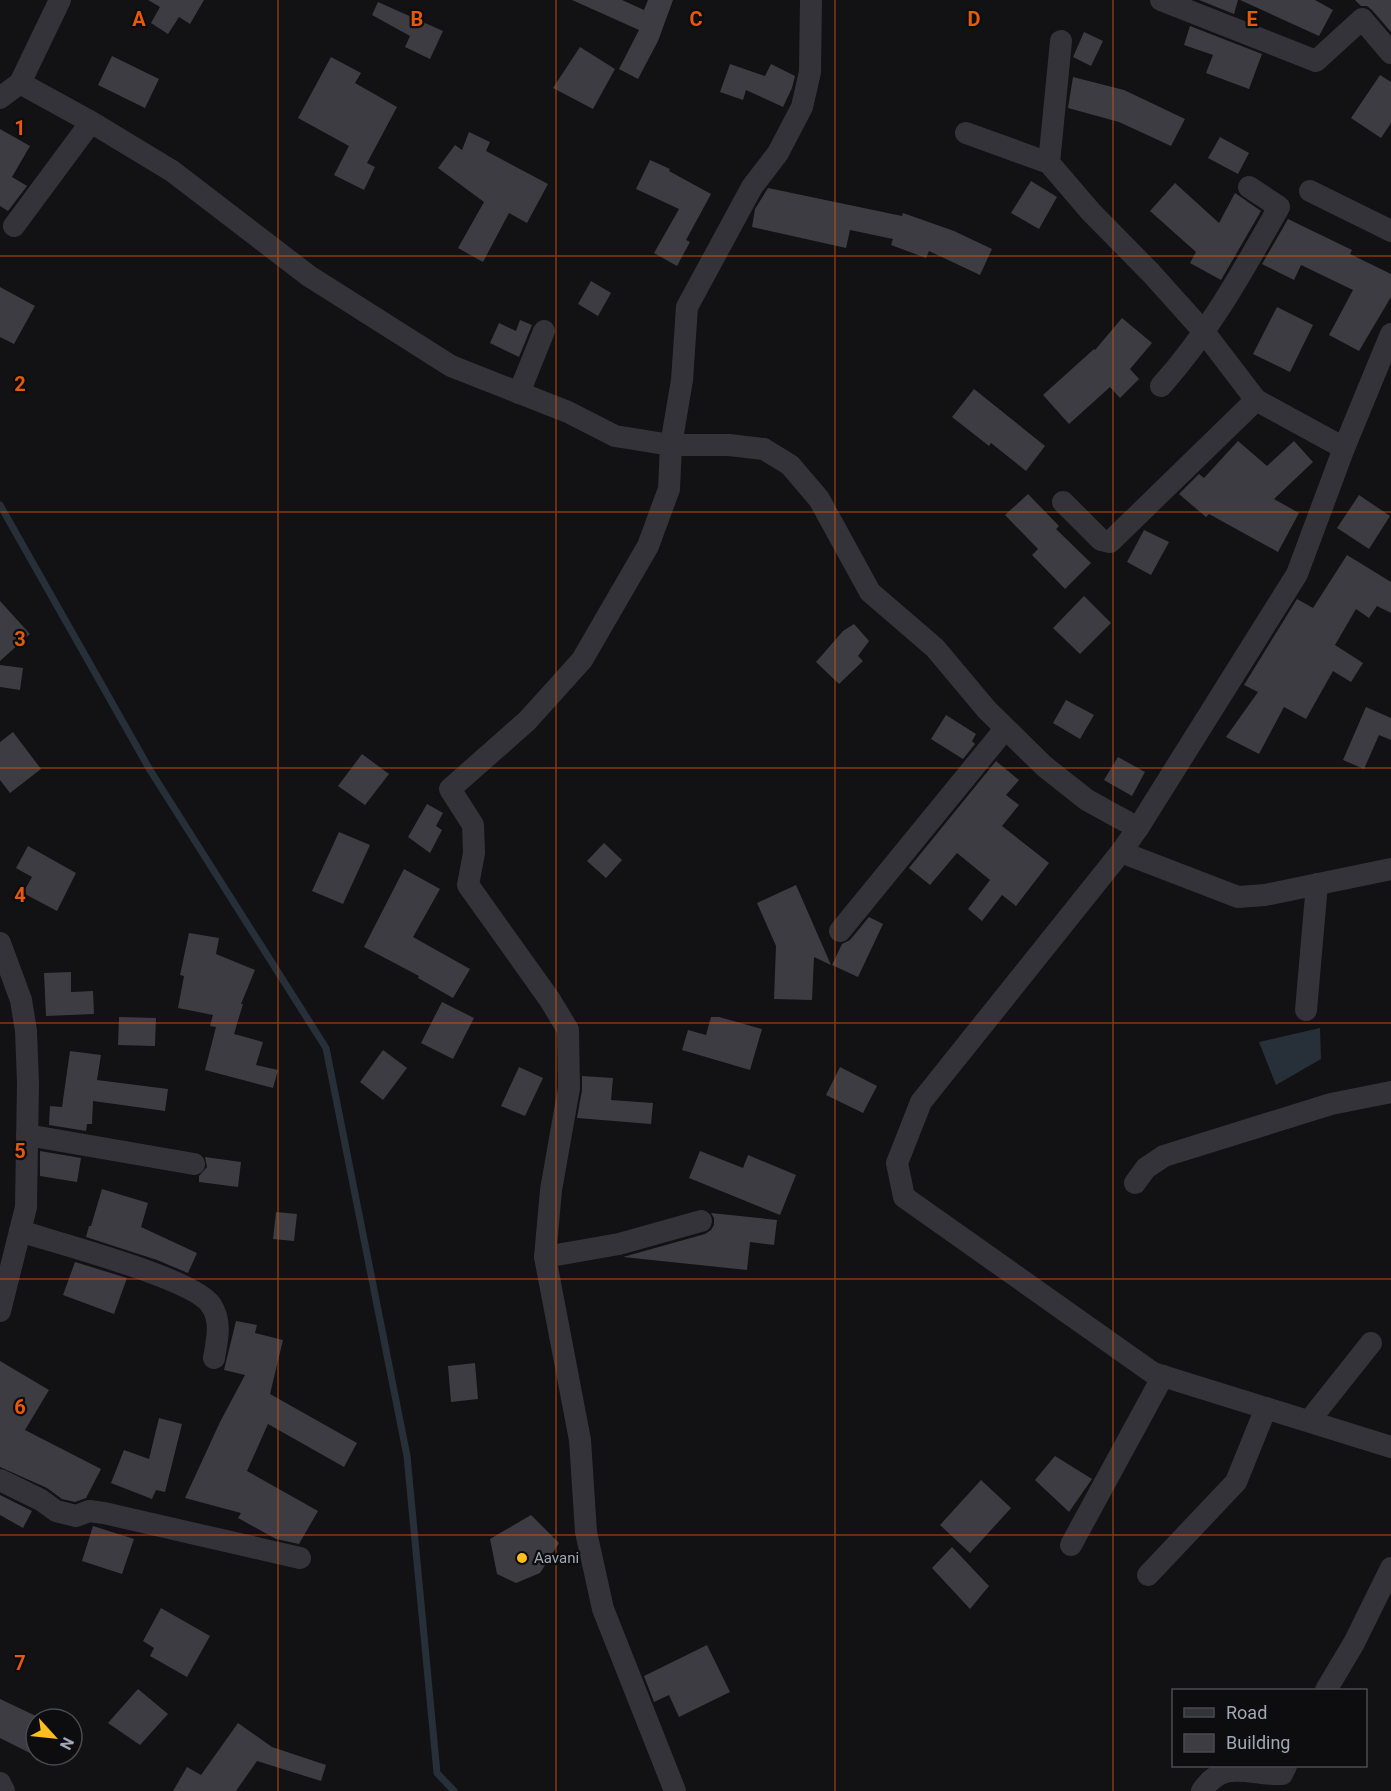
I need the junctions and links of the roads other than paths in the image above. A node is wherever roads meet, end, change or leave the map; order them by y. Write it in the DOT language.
graph roads {
  1 [pos="60,0"];
  2 [pos="811,0"];
  3 [pos="1161,0"];
  4 [pos="1061,41"];
  5 [pos="1391,52"];
  6 [pos="20,83"];
  7 [pos="0,98"];
  8 [pos="91,123"];
  9 [pos="966,133"];
  10 [pos="1049,163"];
  11 [pos="1249,187"];
  12 [pos="1310,191"];
  13 [pos="14,226"];
  14 [pos="1391,231"];
  15 [pos="544,331"];
  16 [pos="1204,332"];
  17 [pos="1391,334"];
  18 [pos="1161,386"];
  19 [pos="519,393"];
  20 [pos="1256,400"];
  21 [pos="671,446"];
  22 [pos="1344,448"];
  23 [pos="1063,502"];
  24 [pos="1005,729"];
  25 [pos="1138,828"];
  26 [pos="1121,852"];
  27 [pos="1391,869"];
  28 [pos="1317,884"];
  29 [pos="840,931"];
  30 [pos="0,943"];
  31 [pos="1306,1010"];
  32 [pos="1391,1092"];
  33 [pos="27,1135"];
  34 [pos="194,1164"];
  35 [pos="1148,1169"];
  36 [pos="701,1221"];
  37 [pos="20,1231"];
  38 [pos="545,1257"];
  39 [pos="0,1311"];
  40 [pos="1371,1343"];
  41 [pos="214,1358"];
  42 [pos="1163,1376"];
  43 [pos="1266,1407"];
  44 [pos="1309,1421"];
  45 [pos="1391,1447"];
  46 [pos="0,1480"];
  47 [pos="1071,1545"];
  48 [pos="300,1558"];
  49 [pos="1391,1568"];
  50 [pos="1148,1575"];
  51 [pos="1327,1689"];
  52 [pos="1286,1767"];
  53 [pos="0,1784"];
  54 [pos="4,1791"];
  55 [pos="675,1791"];
  56 [pos="1202,1791"];
  1 -- 6 [label="street"];
  2 -- 21 [label="street"];
  3 -- 5 [label="street"];
  4 -- 10 [label="street"];
  6 -- 7 [label="street"];
  6 -- 8 [label="street"];
  8 -- 13 [label="street"];
  8 -- 19 [label="street"];
  9 -- 10 [label="street"];
  10 -- 16 [label="street"];
  11 -- 16 [label="street"];
  12 -- 14 [label="street"];
  15 -- 19 [label="street"];
  16 -- 18 [label="street"];
  16 -- 20 [label="street"];
  17 -- 22 [label="street"];
  19 -- 21 [label="street"];
  20 -- 22 [label="street"];
  20 -- 23 [label="street"];
  21 -- 24 [label="street"];
  21 -- 38 [label="street"];
  22 -- 25 [label="street"];
  24 -- 25 [label="street"];
  24 -- 29 [label="street"];
  25 -- 26 [label="street"];
  26 -- 28 [label="street"];
  26 -- 42 [label="street"];
  27 -- 28 [label="street"];
  28 -- 31 [label="street"];
  30 -- 33 [label="street"];
  32 -- 35 [label="street"];
  33 -- 34 [label="street"];
  33 -- 37 [label="street"];
  36 -- 38 [label="street"];
  37 -- 39 [label="street"];
  37 -- 41 [label="street"];
  38 -- 55 [label="street"];
  40 -- 44 [label="street"];
  42 -- 43 [label="street"];
  42 -- 47 [label="street"];
  43 -- 44 [label="street"];
  43 -- 50 [label="street"];
  44 -- 45 [label="street"];
  46 -- 48 [label="street"];
  49 -- 51 [label="street"];
  52 -- 56 [label="street"];
  53 -- 54 [label="street"];
}
